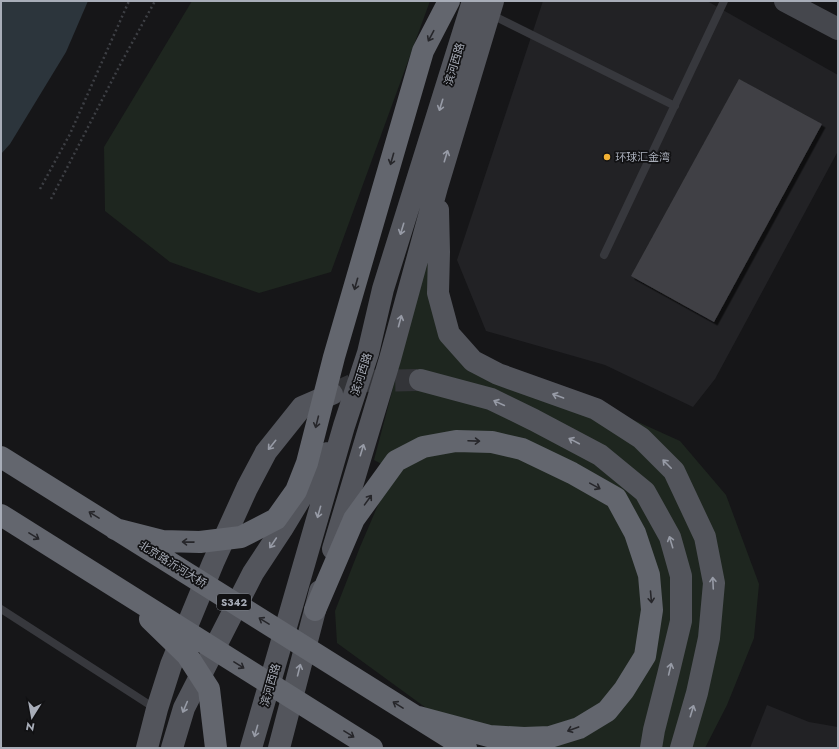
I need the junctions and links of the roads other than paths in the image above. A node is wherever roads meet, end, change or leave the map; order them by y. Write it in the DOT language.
graph roads {
  1 [pos="450,1"];
  2 [pos="724,1"];
  3 [pos="785,1"];
  4 [pos="807,1"];
  5 [pos="485,5"];
  6 [pos="838,18"];
  7 [pos="838,29"];
  8 [pos="675,106"];
  9 [pos="437,187"];
  10 [pos="604,255"];
  11 [pos="420,380"];
  12 [pos="332,394"];
  13 [pos="344,426"];
  14 [pos="1,457"];
  15 [pos="1,515"];
  16 [pos="115,528"];
  17 [pos="119,589"];
  18 [pos="1,609"];
  19 [pos="315,610"];
  20 [pos="157,709"];
  21 [pos="418,717"];
  22 [pos="147,748"];
  23 [pos="172,748"];
  24 [pos="216,748"];
  25 [pos="252,748"];
  26 [pos="279,748"];
  27 [pos="372,748"];
  28 [pos="466,748"];
  29 [pos="651,748"];
  30 [pos="681,748"];
  1 -- 16 [label="highway, one-way"];
  2 -- 8 [label="lane"];
  3 -- 7 [label="street"];
  4 -- 6 [label="street"];
  5 -- 8 [label="lane"];
  9 -- 5 [label="main road, 滨河西路, one-way"];
  5 -- 13 [label="main road, 滨河西路, one-way"];
  8 -- 10 [label="lane"];
  19 -- 9 [label="main road, 滨河西路, one-way"];
  30 -- 9 [label="main road, one-way"];
  29 -- 11 [label="main road, one-way"];
  12 -- 20 [label="main road, one-way"];
  13 -- 23 [label="main road, one-way"];
  13 -- 25 [label="main road, 滨河西路, one-way"];
  16 -- 14 [label="highway, 北京路沂河大桥 / S342, one-way"];
  15 -- 17 [label="highway, one-way"];
  21 -- 16 [label="highway, 北京路沂河大桥 / S342, one-way"];
  17 -- 24 [label="highway"];
  17 -- 27 [label="highway, one-way"];
  18 -- 20 [label="lane"];
  19 -- 21 [label="highway, one-way"];
  26 -- 19 [label="main road, 滨河西路, one-way"];
  20 -- 22 [label="main road"];
  21 -- 28 [label="highway, 北京路沂河大桥 / S342"];
}
